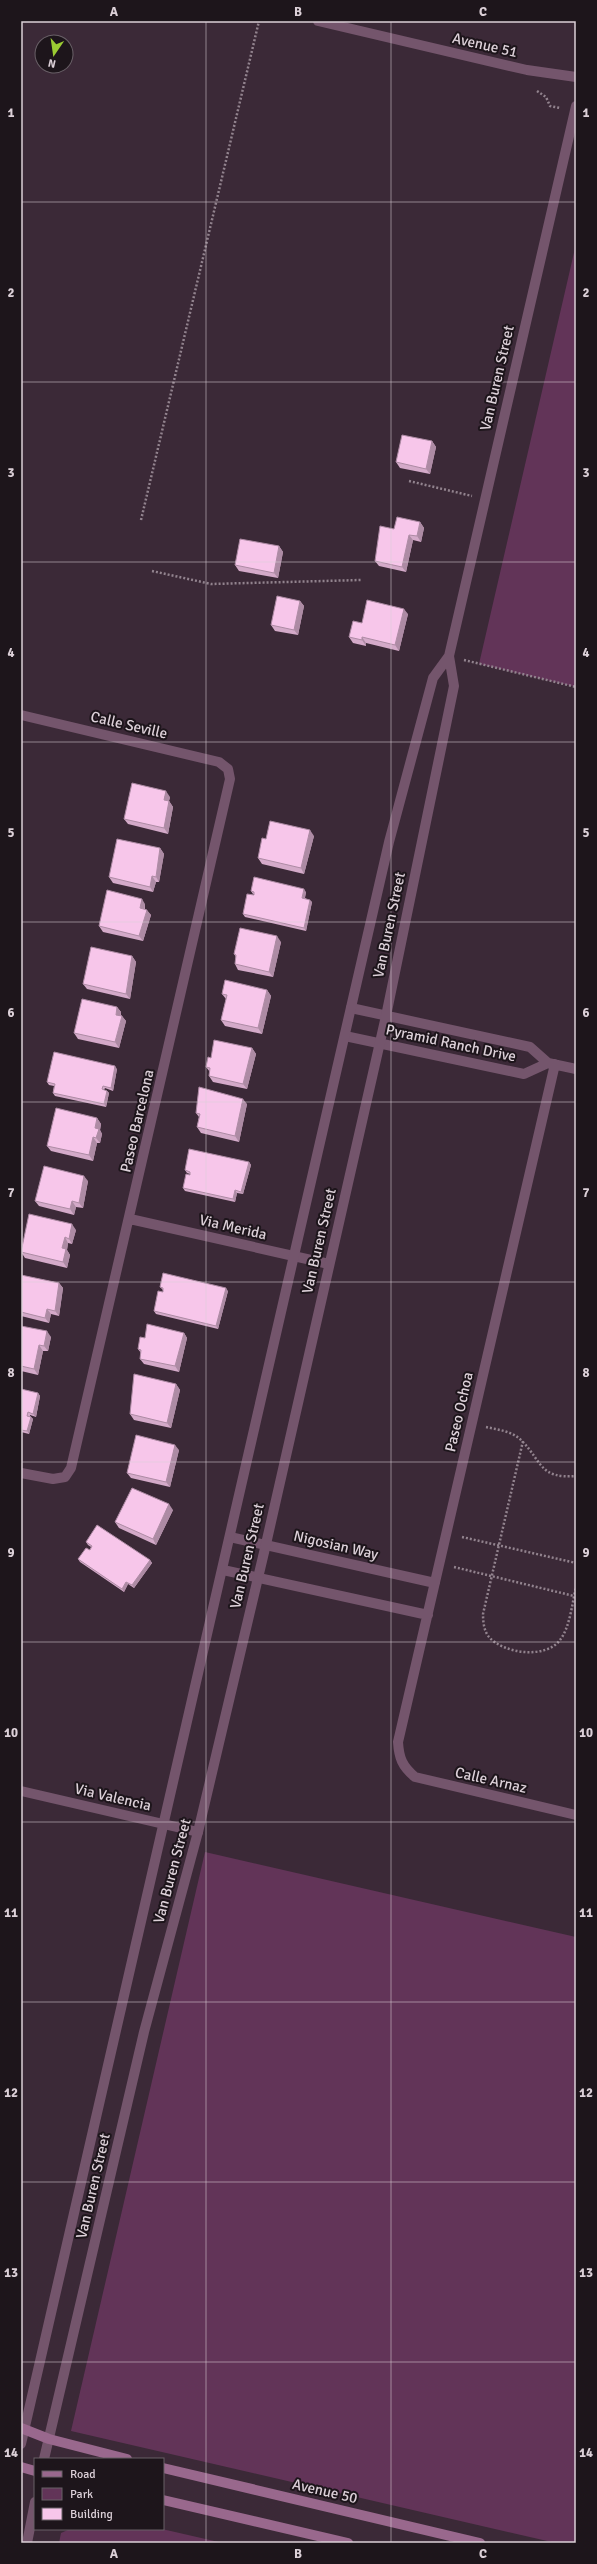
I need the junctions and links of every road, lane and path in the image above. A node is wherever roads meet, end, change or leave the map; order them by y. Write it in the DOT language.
graph roads {
  1 [pos="259,21"];
  2 [pos="318,21"];
  3 [pos="576,77"];
  4 [pos="538,91"];
  5 [pos="575,109"];
  6 [pos="409,481"];
  7 [pos="484,498"];
  8 [pos="141,520"];
  9 [pos="152,572"];
  10 [pos="361,580"];
  11 [pos="449,656"];
  12 [pos="576,687"];
  13 [pos="21,715"];
  14 [pos="228,769"];
  15 [pos="351,1008"];
  16 [pos="386,1016"];
  17 [pos="345,1036"];
  18 [pos="380,1044"];
  19 [pos="552,1063"];
  20 [pos="576,1069"];
  21 [pos="130,1219"];
  22 [pos="294,1257"];
  23 [pos="329,1264"];
  24 [pos="472,1423"];
  25 [pos="523,1441"];
  26 [pos="21,1473"];
  27 [pos="576,1476"];
  28 [pos="446,1533"];
  29 [pos="230,1537"];
  30 [pos="266,1544"];
  31 [pos="498,1545"];
  32 [pos="439,1563"];
  33 [pos="576,1563"];
  34 [pos="223,1570"];
  35 [pos="491,1576"];
  36 [pos="257,1577"];
  37 [pos="435,1583"];
  38 [pos="576,1587"];
  39 [pos="574,1596"];
  40 [pos="428,1615"];
  41 [pos="404,1767"];
  42 [pos="21,1791"];
  43 [pos="576,1815"];
  44 [pos="162,1824"];
  45 [pos="198,1832"];
  46 [pos="23,2429"];
  47 [pos="49,2439"];
  48 [pos="21,2444"];
  49 [pos="44,2458"];
  50 [pos="123,2458"];
  51 [pos="21,2467"];
  52 [pos="164,2468"];
  53 [pos="34,2471"];
  54 [pos="164,2500"];
  55 [pos="34,2507"];
  56 [pos="27,2543"];
  57 [pos="348,2543"];
  58 [pos="480,2543"];
  1 -- 8 [label="path"];
  2 -- 3 [label="street, Avenue 51"];
  4 -- 5 [label="path"];
  5 -- 7 [label="street, Van Buren Street"];
  6 -- 7 [label="path"];
  7 -- 11 [label="street, Van Buren Street"];
  9 -- 10 [label="path"];
  11 -- 12 [label="path"];
  11 -- 15 [label="street, Van Buren Street"];
  11 -- 16 [label="street, Van Buren Street"];
  13 -- 14 [label="street, Calle Seville"];
  14 -- 21 [label="street, Paseo Barcelona"];
  15 -- 16 [label="street, Pyramid Ranch Drive"];
  15 -- 17 [label="street, Van Buren Street"];
  16 -- 18 [label="street, Van Buren Street"];
  16 -- 19 [label="street, Pyramid Ranch Drive"];
  17 -- 18 [label="street, Pyramid Ranch Drive"];
  17 -- 22 [label="street, Van Buren Street"];
  18 -- 19 [label="street, Pyramid Ranch Drive"];
  18 -- 23 [label="street, Van Buren Street"];
  19 -- 20 [label="street, Pyramid Ranch Drive"];
  19 -- 24 [label="street, Paseo Ochoa"];
  21 -- 22 [label="street, Via Merida"];
  21 -- 26 [label="street, Paseo Barcelona"];
  22 -- 23 [label="street, Via Merida"];
  22 -- 29 [label="street, Van Buren Street"];
  23 -- 30 [label="street, Van Buren Street"];
  24 -- 25 [label="path"];
  24 -- 28 [label="street, Paseo Ochoa"];
  25 -- 27 [label="path"];
  25 -- 31 [label="path"];
  28 -- 31 [label="path"];
  28 -- 32 [label="street, Paseo Ochoa"];
  29 -- 30 [label="street, Nigosian Way"];
  29 -- 34 [label="street, Van Buren Street"];
  30 -- 36 [label="street, Van Buren Street"];
  30 -- 37 [label="street, Nigosian Way"];
  31 -- 33 [label="path"];
  31 -- 35 [label="path"];
  32 -- 35 [label="path"];
  32 -- 37 [label="street, Paseo Ochoa"];
  34 -- 36 [label="street"];
  34 -- 44 [label="street, Van Buren Street"];
  35 -- 39 [label="path"];
  35 -- 39 [label="path"];
  36 -- 40 [label="street"];
  36 -- 45 [label="street, Van Buren Street"];
  37 -- 40 [label="street, Paseo Ochoa"];
  38 -- 39 [label="path"];
  40 -- 41 [label="street, Paseo Ochoa"];
  41 -- 43 [label="street, Calle Arnaz"];
  42 -- 44 [label="street, Via Valencia"];
  44 -- 45 [label="street, Via Valencia"];
  44 -- 46 [label="street, Van Buren Street"];
  45 -- 47 [label="street, Van Buren Street"];
  46 -- 47 [label="main road"];
  46 -- 48 [label="street, Van Buren Street"];
  47 -- 49 [label="street, Van Buren Street"];
  47 -- 50 [label="main road"];
  51 -- 53 [label="main road"];
  52 -- 58 [label="main road, Avenue 50"];
  54 -- 57 [label="main road"];
  55 -- 56 [label="street"];
}
